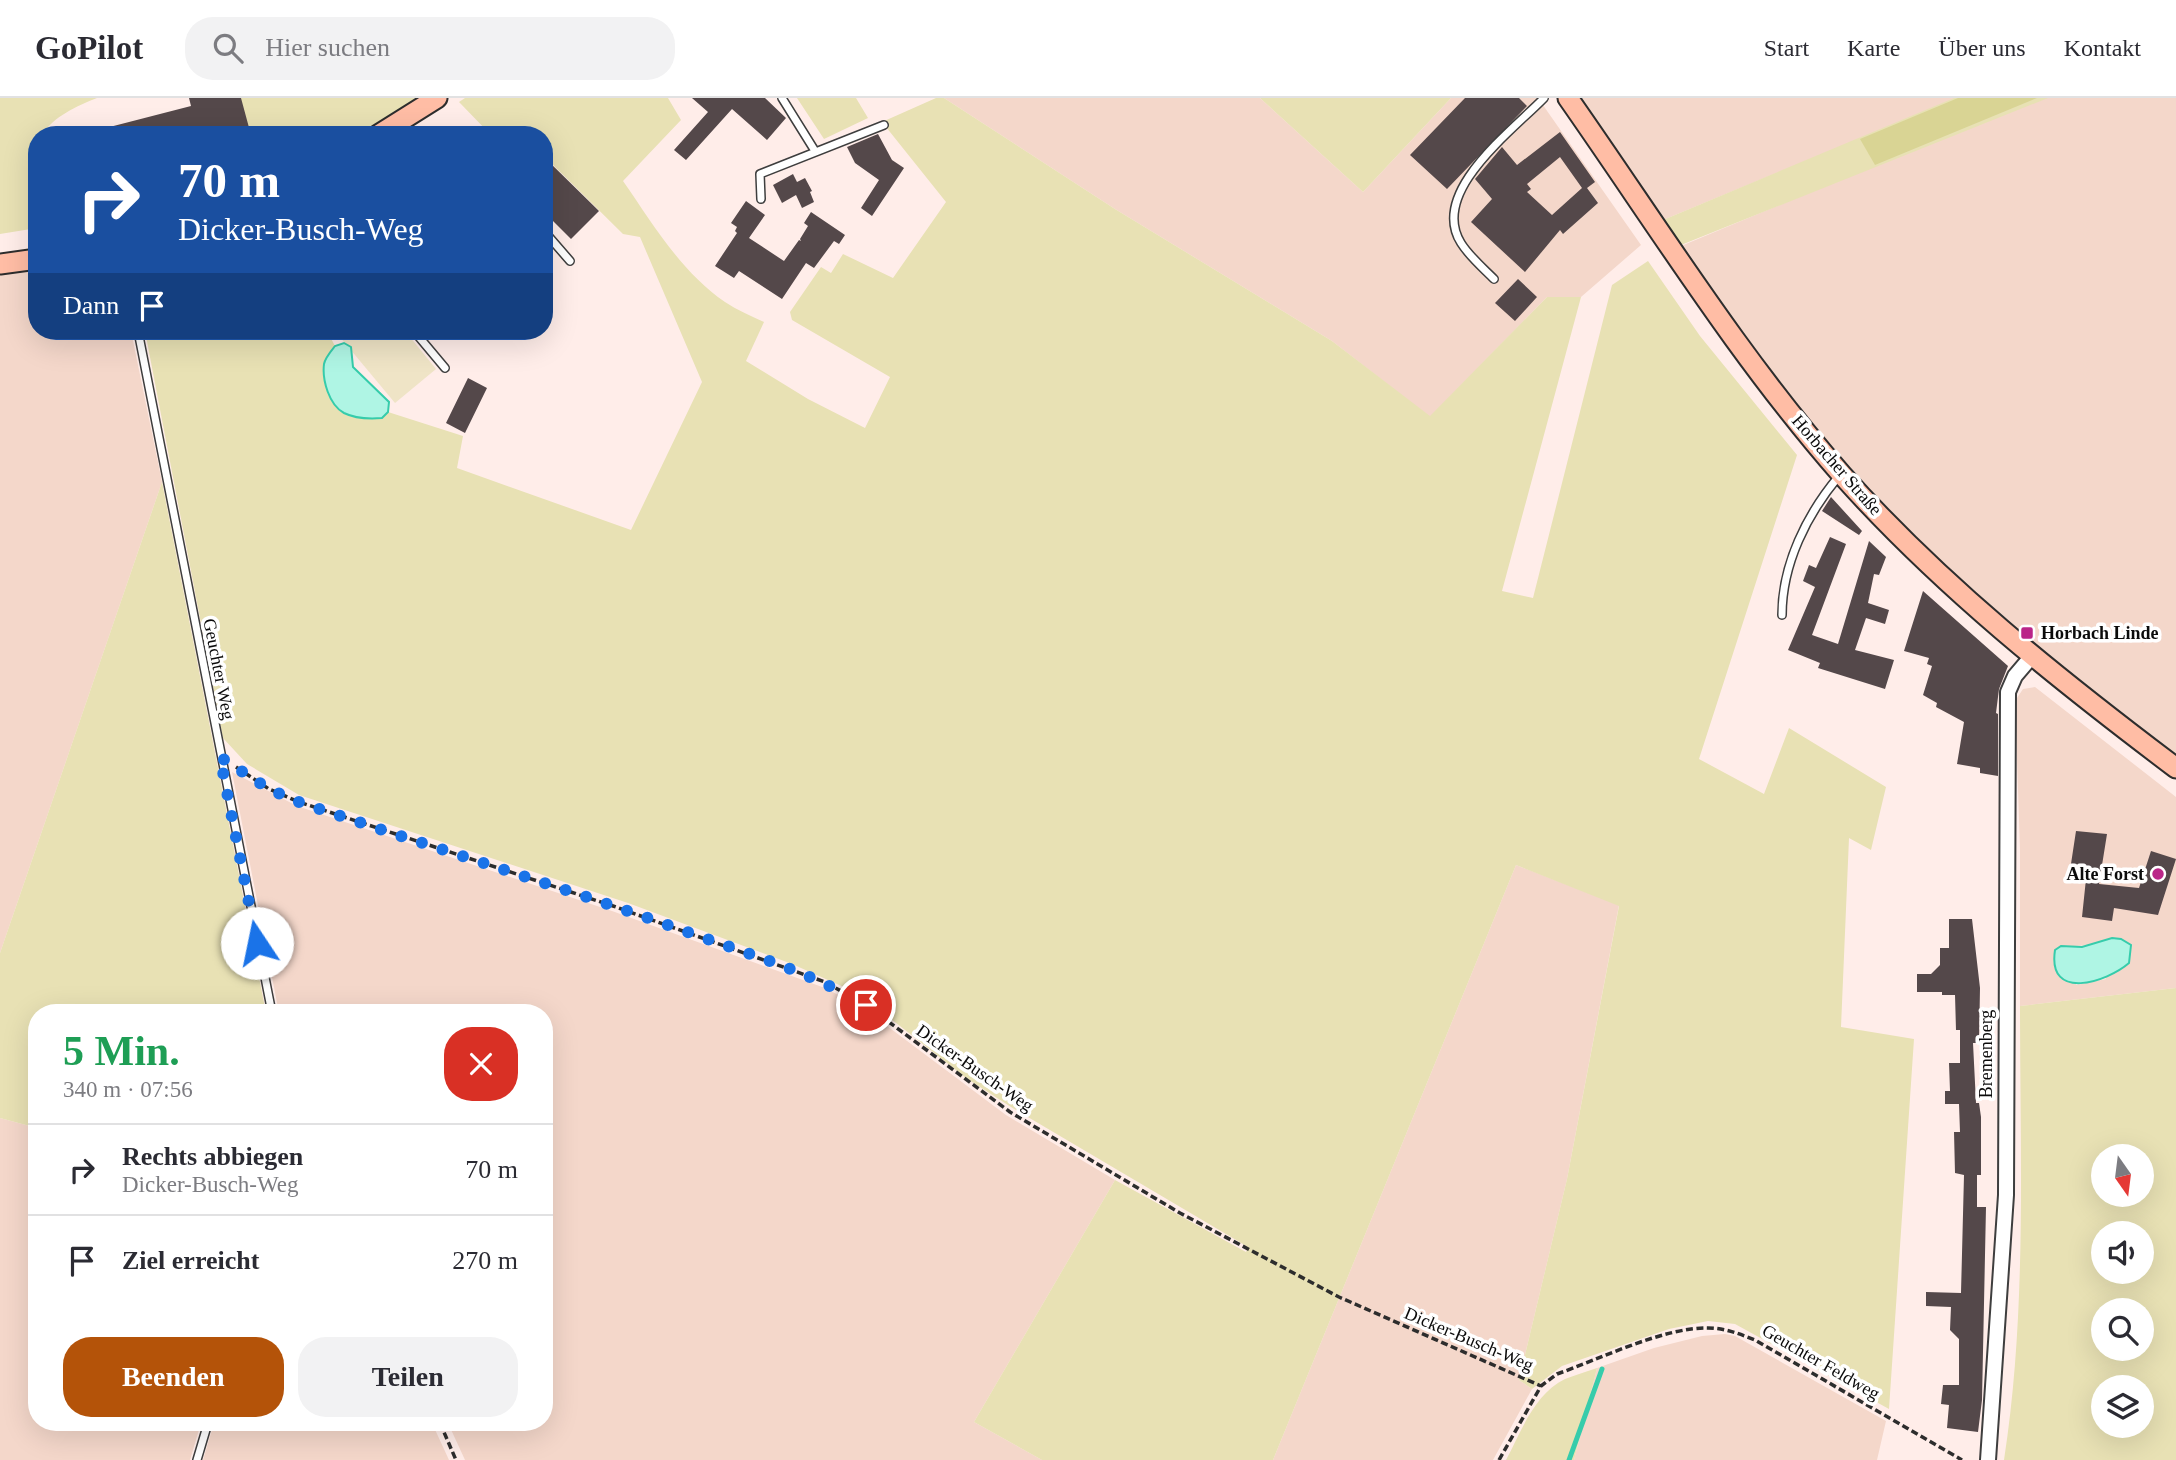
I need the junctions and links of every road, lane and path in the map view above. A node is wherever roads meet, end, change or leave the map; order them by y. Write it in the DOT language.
graph roads {
  1 [pos="437,98"];
  2 [pos="782,98"];
  3 [pos="1544,98"];
  4 [pos="1568,98"];
  5 [pos="884,125"];
  6 [pos="393,126"];
  7 [pos="815,151"];
  8 [pos="761,199"];
  9 [pos="553,241"];
  10 [pos="28,260"];
  11 [pos="570,261"];
  12 [pos="0,264"];
  13 [pos="1494,279"];
  14 [pos="140,340"];
  15 [pos="421,340"];
  16 [pos="445,369"];
  17 [pos="1841,473"];
  18 [pos="1782,615"];
  19 [pos="2032,656"];
  20 [pos="220,757"];
  21 [pos="2176,768"];
  22 [pos="270,1004"];
  23 [pos="1541,1386"];
  24 [pos="206,1431"];
  25 [pos="443,1431"];
  26 [pos="197,1460"];
  27 [pos="456,1460"];
  28 [pos="1499,1460"];
  29 [pos="1962,1460"];
  30 [pos="1988,1460"];
  1 -- 6 [label="main road"];
  2 -- 7 [label="lane"];
  3 -- 13 [label="lane"];
  4 -- 17 [label="main road, Horbacher Straße"];
  5 -- 7 [label="lane"];
  7 -- 8 [label="lane"];
  9 -- 11 [label="lane"];
  10 -- 12 [label="main road"];
  14 -- 20 [label="lane, Geuchter Weg"];
  15 -- 16 [label="lane"];
  17 -- 18 [label="lane"];
  17 -- 19 [label="main road, Horbacher Straße"];
  19 -- 21 [label="main road, Horbacher Straße"];
  19 -- 30 [label="street, Bremenberg"];
  20 -- 22 [label="lane, Geuchter Weg"];
  20 -- 23 [label="path, Dicker-Busch-Weg"];
  23 -- 28 [label="path"];
  23 -- 29 [label="path, Geuchter Feldweg"];
  24 -- 26 [label="lane"];
  25 -- 27 [label="path"];
}
